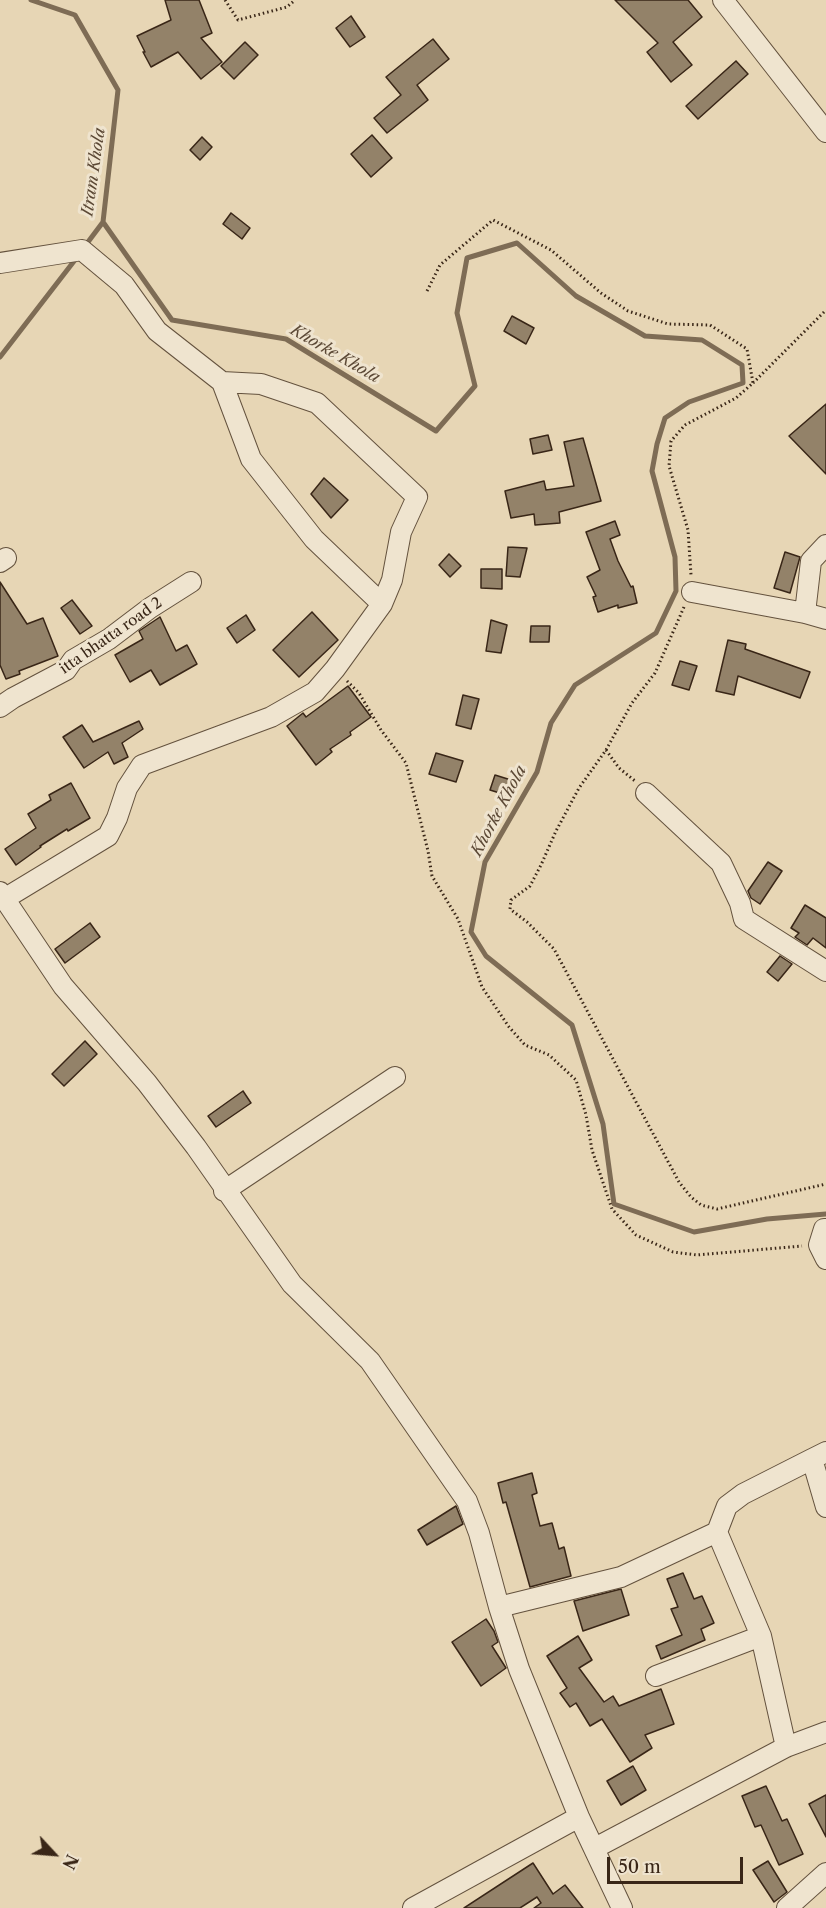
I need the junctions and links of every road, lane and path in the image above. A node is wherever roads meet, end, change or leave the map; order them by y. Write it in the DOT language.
graph roads {
  1 [pos="225,0"];
  2 [pos="295,0"];
  3 [pos="723,0"];
  4 [pos="826,132"];
  5 [pos="0,263"];
  6 [pos="428,291"];
  7 [pos="826,310"];
  8 [pos="222,382"];
  9 [pos="753,383"];
  10 [pos="826,545"];
  11 [pos="190,582"];
  12 [pos="692,592"];
  13 [pos="382,603"];
  14 [pos="805,613"];
  15 [pos="826,619"];
  16 [pos="335,669"];
  17 [pos="0,707"];
  18 [pos="606,750"];
  19 [pos="646,793"];
  20 [pos="2,895"];
  21 [pos="826,971"];
  22 [pos="395,1077"];
  23 [pos="826,1184"];
  24 [pos="224,1191"];
  25 [pos="824,1244"];
  26 [pos="819,1456"];
  27 [pos="826,1507"];
  28 [pos="717,1532"];
  29 [pos="499,1606"];
  30 [pos="761,1636"];
  31 [pos="656,1676"];
  32 [pos="826,1732"];
  33 [pos="786,1747"];
  34 [pos="579,1817"];
  35 [pos="595,1848"];
  36 [pos="826,1873"];
  37 [pos="616,1905"];
  38 [pos="796,1905"];
  39 [pos="413,1908"];
  1 -- 2 [label="path"];
  3 -- 4 [label="street"];
  5 -- 8 [label="street"];
  6 -- 9 [label="path"];
  7 -- 9 [label="path"];
  8 -- 13 [label="street"];
  8 -- 13 [label="street"];
  9 -- 12 [label="path"];
  10 -- 14 [label="street"];
  11 -- 17 [label="street, itta bhatta road 2"];
  12 -- 14 [label="street"];
  12 -- 18 [label="path"];
  13 -- 16 [label="street"];
  14 -- 15 [label="street"];
  16 -- 20 [label="street"];
  16 -- 25 [label="path"];
  18 -- 19 [label="path"];
  18 -- 23 [label="path"];
  19 -- 21 [label="street"];
  20 -- 24 [label="street"];
  22 -- 24 [label="street"];
  24 -- 29 [label="street"];
  26 -- 27 [label="street"];
  26 -- 28 [label="street"];
  28 -- 29 [label="street"];
  28 -- 30 [label="street"];
  29 -- 34 [label="street"];
  30 -- 31 [label="street"];
  30 -- 33 [label="street"];
  32 -- 33 [label="street"];
  33 -- 35 [label="street"];
  34 -- 35 [label="street"];
  34 -- 39 [label="street"];
  35 -- 37 [label="street"];
  36 -- 38 [label="street"];
}
